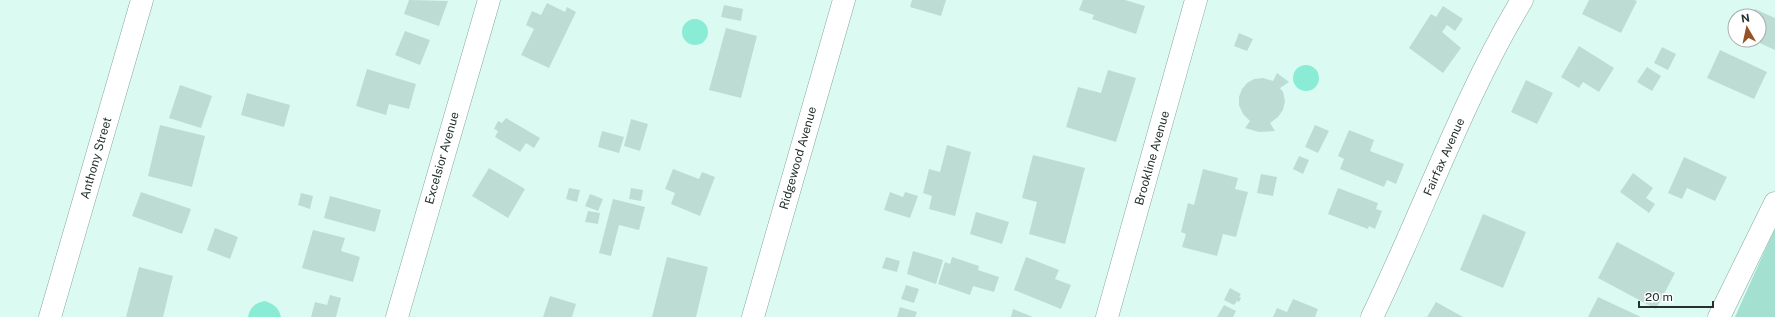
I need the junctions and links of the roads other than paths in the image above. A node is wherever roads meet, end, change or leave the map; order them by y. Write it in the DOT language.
graph roads {
  1 [pos="142,0"];
  2 [pos="489,0"];
  3 [pos="844,0"];
  4 [pos="1196,0"];
  5 [pos="1522,0"];
  6 [pos="1775,203"];
  7 [pos="50,317"];
  8 [pos="398,317"];
  9 [pos="753,317"];
  10 [pos="1107,317"];
  11 [pos="1372,317"];
  12 [pos="1719,317"];
  1 -- 7 [label="street, Anthony Street"];
  2 -- 8 [label="street, Excelsior Avenue"];
  3 -- 9 [label="street, Ridgewood Avenue"];
  4 -- 10 [label="street, Brookline Avenue"];
  5 -- 11 [label="street, Fairfax Avenue"];
  6 -- 12 [label="street"];
}
